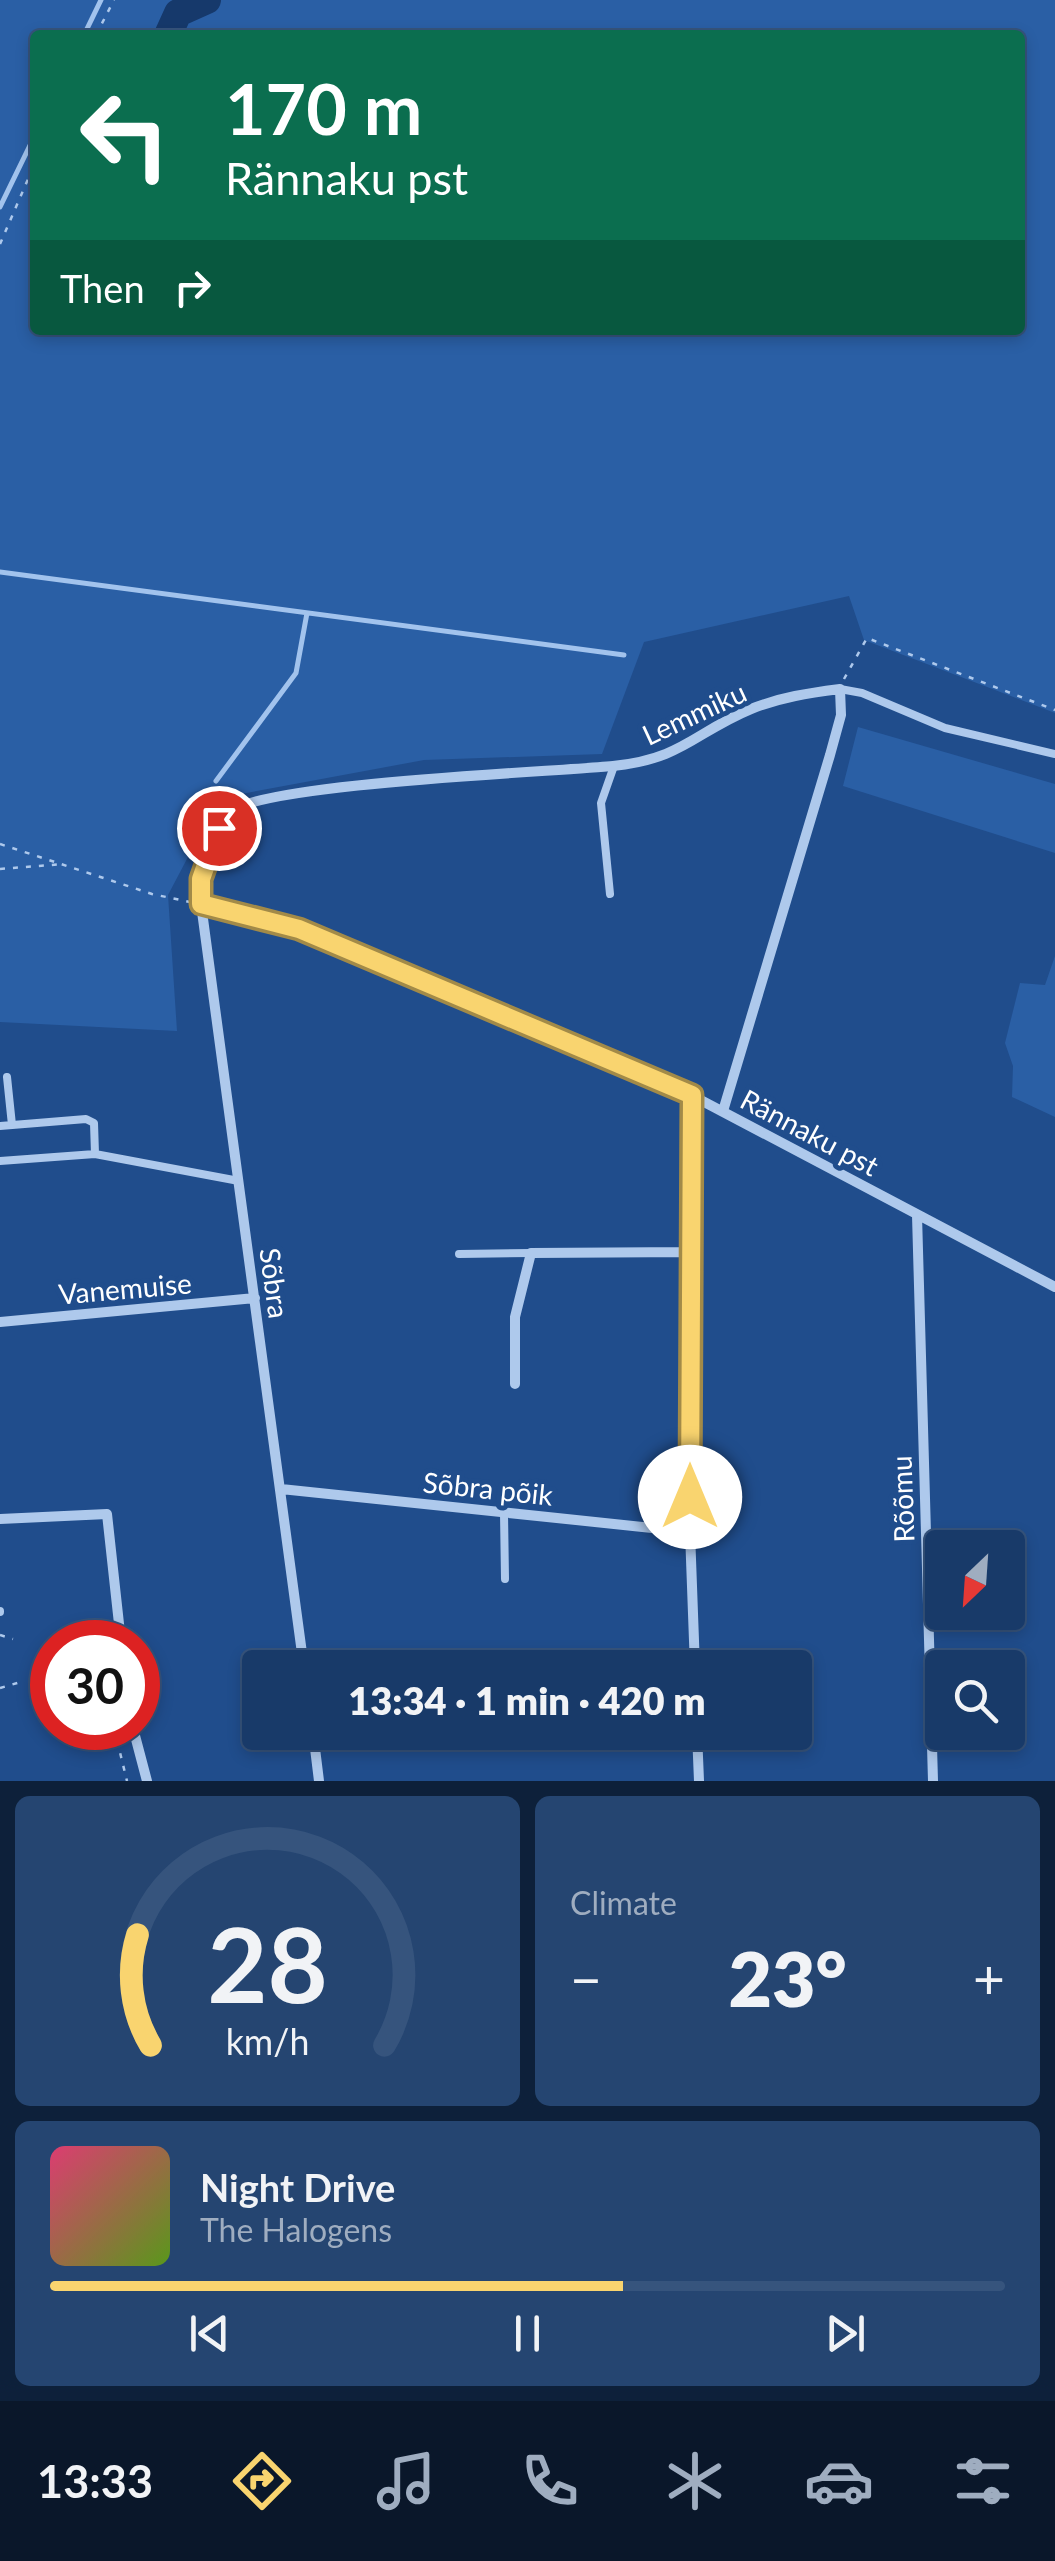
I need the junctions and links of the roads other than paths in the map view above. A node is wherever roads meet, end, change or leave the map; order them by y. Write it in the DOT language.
graph roads {
  1 [pos="840,690"];
  2 [pos="1055,754"];
  3 [pos="614,766"];
  4 [pos="610,894"];
  5 [pos="201,904"];
  6 [pos="7,1077"];
  7 [pos="692,1095"];
  8 [pos="723,1110"];
  9 [pos="12,1125"];
  10 [pos="0,1126"];
  11 [pos="94,1154"];
  12 [pos="0,1160"];
  13 [pos="238,1181"];
  14 [pos="917,1215"];
  15 [pos="691,1252"];
  16 [pos="532,1253"];
  17 [pos="459,1254"];
  18 [pos="1055,1287"];
  19 [pos="255,1298"];
  20 [pos="88,1314"];
  21 [pos="0,1322"];
  22 [pos="89,1328"];
  23 [pos="515,1384"];
  24 [pos="281,1489"];
  25 [pos="504,1512"];
  26 [pos="0,1519"];
  27 [pos="690,1532"];
  28 [pos="505,1579"];
  29 [pos="119,1620"];
  30 [pos="302,1650"];
  31 [pos="694,1650"];
  32 [pos="138,1750"];
  33 [pos="315,1750"];
  34 [pos="698,1750"];
  35 [pos="146,1781"];
  36 [pos="319,1781"];
  37 [pos="699,1781"];
  38 [pos="932,1781"];
  1 -- 2 [label="lane"];
  1 -- 3 [label="street, Lemmiku"];
  1 -- 8 [label="street"];
  3 -- 4 [label="lane"];
  3 -- 5 [label="street, Lemmiku"];
  5 -- 7 [label="street, Rännaku pst"];
  5 -- 13 [label="street, Sõbra"];
  6 -- 9 [label="lane"];
  7 -- 8 [label="street, Rännaku pst"];
  7 -- 15 [label="street"];
  8 -- 14 [label="street, Rännaku pst"];
  9 -- 10 [label="lane"];
  9 -- 11 [label="lane"];
  11 -- 12 [label="lane"];
  11 -- 13 [label="lane"];
  13 -- 19 [label="street, Sõbra"];
  14 -- 18 [label="street, Rännaku pst"];
  14 -- 38 [label="street, Rõõmu"];
  15 -- 16 [label="street"];
  15 -- 27 [label="street"];
  16 -- 17 [label="lane"];
  16 -- 23 [label="street"];
  19 -- 20 [label="street, Vanemuise"];
  19 -- 24 [label="street, Sõbra"];
  20 -- 21 [label="street, Vanemuise"];
  20 -- 22 [label="lane"];
  24 -- 25 [label="street, Sõbra põik"];
  24 -- 30 [label="street, Sõbra"];
  25 -- 27 [label="street, Sõbra põik"];
  25 -- 28 [label="lane"];
  26 -- 29 [label="street"];
  27 -- 31 [label="street"];
  32 -- 35 [label="street"];
  33 -- 36 [label="street"];
  34 -- 37 [label="street"];
}
